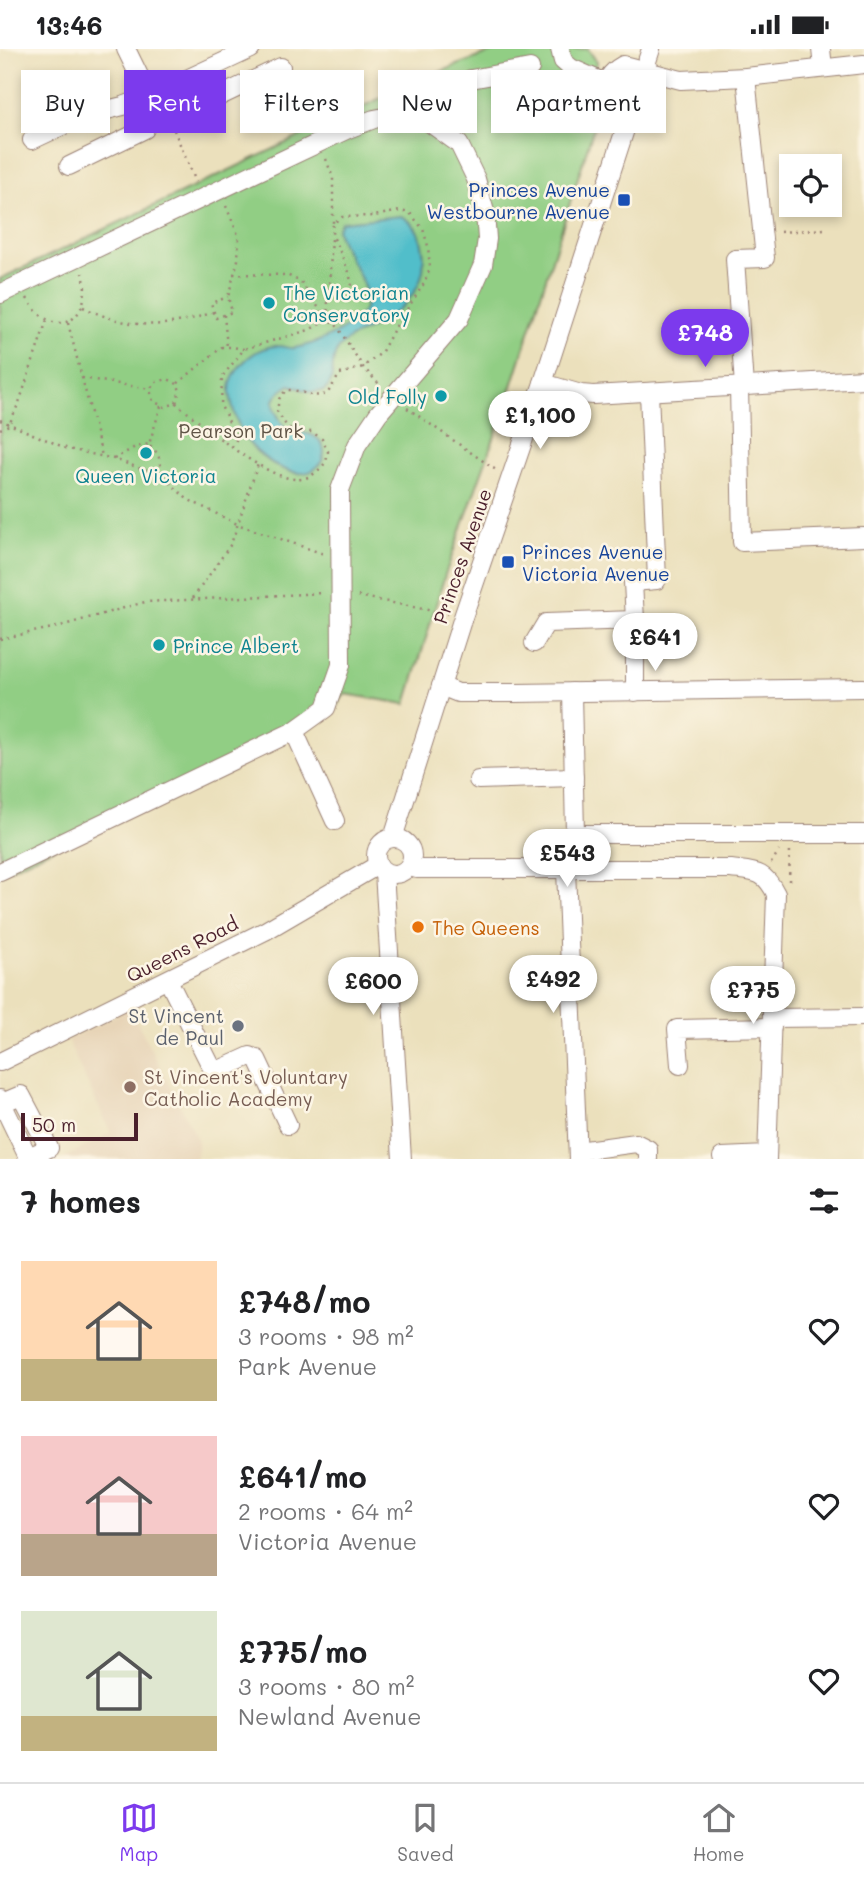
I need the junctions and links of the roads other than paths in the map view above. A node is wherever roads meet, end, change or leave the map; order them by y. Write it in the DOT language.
graph roads {
  1 [pos="126,49"];
  2 [pos="251,49"];
  3 [pos="560,49"];
  4 [pos="650,49"];
  5 [pos="821,49"];
  6 [pos="864,64"];
  7 [pos="281,67"];
  8 [pos="530,68"];
  9 [pos="823,68"];
  10 [pos="136,70"];
  11 [pos="205,70"];
  12 [pos="576,70"];
  13 [pos="614,70"];
  14 [pos="644,70"];
  15 [pos="666,76"];
  16 [pos="746,77"];
  17 [pos="226,93"];
  18 [pos="124,104"];
  19 [pos="374,119"];
  20 [pos="137,133"];
  21 [pos="622,133"];
  22 [pos="32,140"];
  23 [pos="69,166"];
  24 [pos="0,294"];
  25 [pos="864,379"];
  26 [pos="543,383"];
  27 [pos="742,386"];
  28 [pos="649,392"];
  29 [pos="864,537"];
  30 [pos="635,620"];
  31 [pos="534,643"];
  32 [pos="441,687"];
  33 [pos="864,688"];
  34 [pos="572,692"];
  35 [pos="635,692"];
  36 [pos="293,731"];
  37 [pos="574,777"];
  38 [pos="478,780"];
  39 [pos="335,821"];
  40 [pos="864,834"];
  41 [pos="393,838"];
  42 [pos="410,867"];
  43 [pos="381,869"];
  44 [pos="566,870"];
  45 [pos="0,872"];
  46 [pos="168,980"];
  47 [pos="864,1017"];
  48 [pos="772,1023"];
  49 [pos="0,1062"];
  50 [pos="680,1065"];
  51 [pos="1,1101"];
  52 [pos="288,1125"];
  53 [pos="578,1155"];
  54 [pos="722,1157"];
  55 [pos="767,1157"];
  56 [pos="28,1158"];
  57 [pos="402,1159"];
  58 [pos="648,1159"];
  1 -- 10 [label="street"];
  2 -- 11 [label="street"];
  3 -- 12 [label="street"];
  4 -- 14 [label="street, Princes Avenue"];
  5 -- 9 [label="street"];
  6 -- 9 [label="street"];
  7 -- 17 [label="street"];
  8 -- 19 [label="street"];
  9 -- 16 [label="street"];
  13 -- 14 [label="street"];
  15 -- 16 [label="street"];
  16 -- 27 [label="street"];
  18 -- 22 [label="street"];
  19 -- 24 [label="street"];
  19 -- 36 [label="street"];
  20 -- 23 [label="street"];
  21 -- 26 [label="street, Princes Avenue"];
  25 -- 27 [label="street"];
  26 -- 28 [label="street"];
  26 -- 32 [label="street, Princes Avenue"];
  27 -- 28 [label="street"];
  27 -- 29 [label="street"];
  28 -- 30 [label="street"];
  30 -- 31 [label="street"];
  30 -- 35 [label="street"];
  32 -- 34 [label="street"];
  32 -- 41 [label="street, Princes Avenue"];
  33 -- 35 [label="street"];
  34 -- 35 [label="street"];
  34 -- 37 [label="street"];
  36 -- 39 [label="street"];
  36 -- 45 [label="street"];
  37 -- 38 [label="street"];
  37 -- 40 [label="street"];
  41 -- 42 [label="street"];
  41 -- 43 [label="street"];
  42 -- 43 [label="street"];
  42 -- 44 [label="street"];
  43 -- 46 [label="street, Queens Road"];
  43 -- 57 [label="street"];
  44 -- 48 [label="street"];
  44 -- 53 [label="street"];
  46 -- 49 [label="street, Queens Road"];
  46 -- 52 [label="street"];
  47 -- 48 [label="street"];
  48 -- 50 [label="street"];
  48 -- 55 [label="street"];
  51 -- 56 [label="street"];
  53 -- 58 [label="street"];
  54 -- 55 [label="street"];
}
